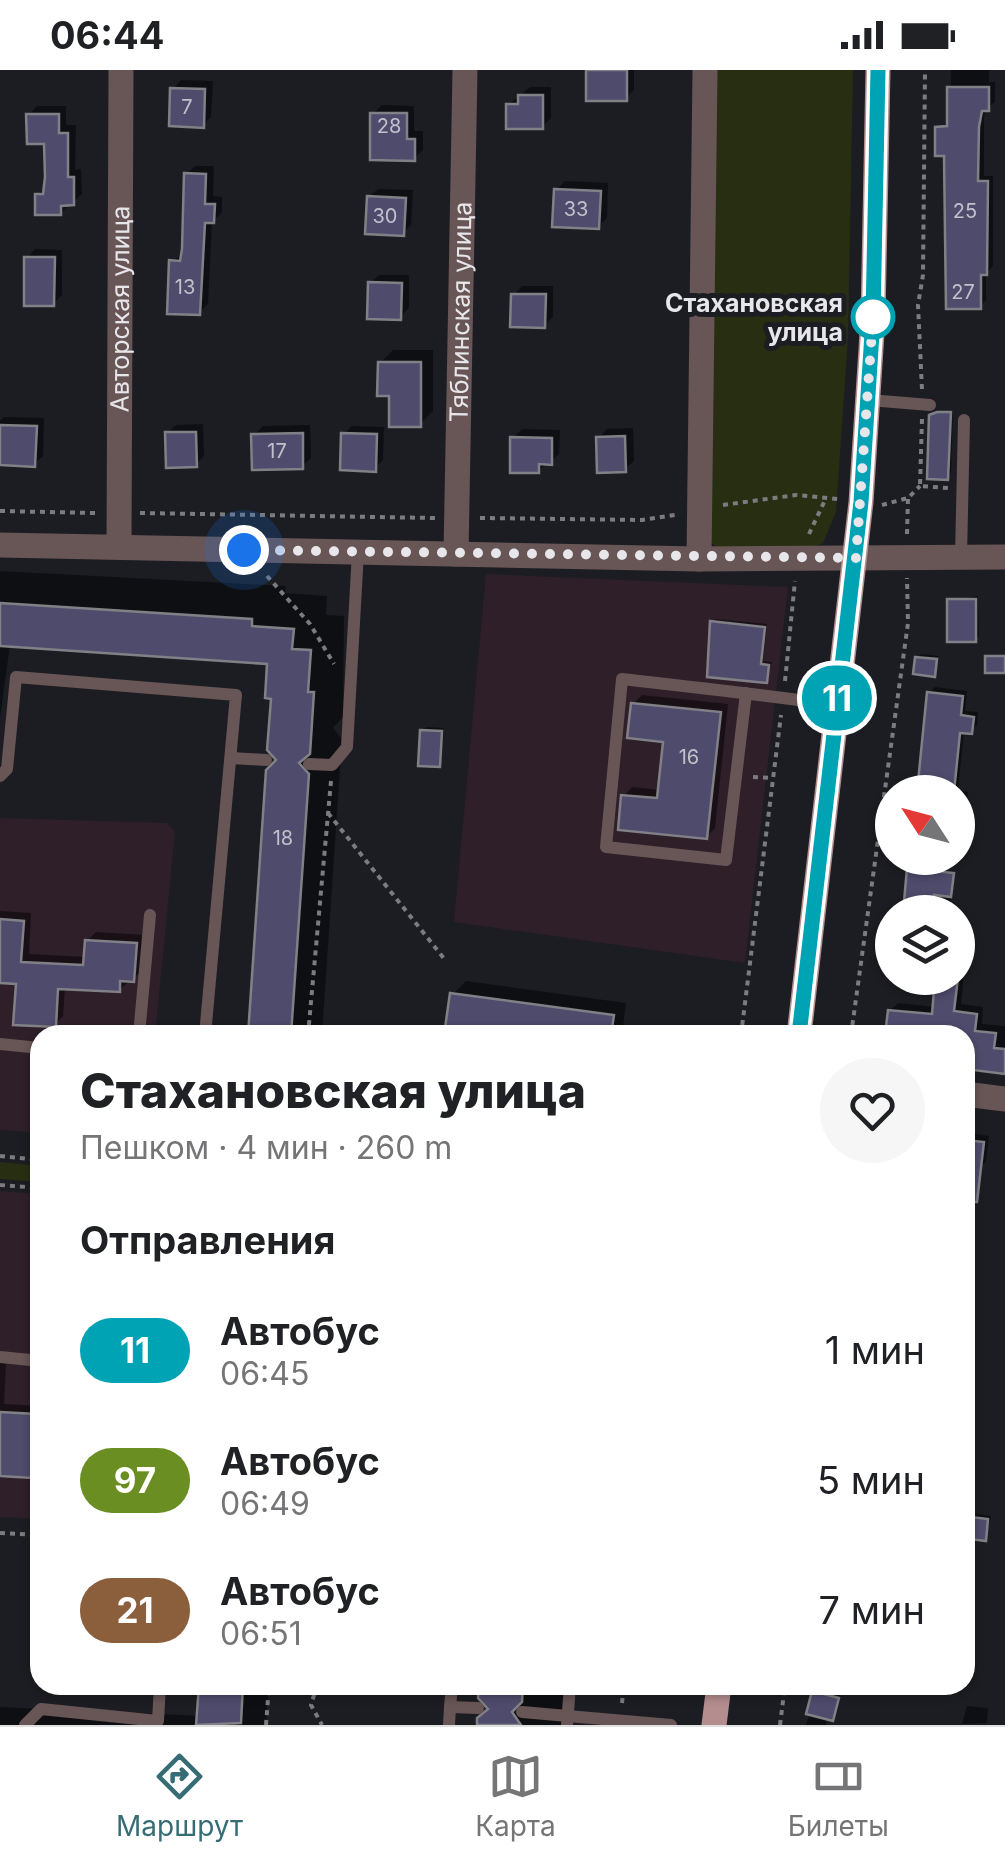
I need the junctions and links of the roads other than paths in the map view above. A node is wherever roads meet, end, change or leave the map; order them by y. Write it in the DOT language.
graph roads {
  1 [pos="121,70"];
  2 [pos="465,70"];
  3 [pos="705,70"];
  4 [pos="878,70"];
  5 [pos="869,400"];
  6 [pos="926,405"];
  7 [pos="964,420"];
  8 [pos="0,545"];
  9 [pos="118,547"];
  10 [pos="358,552"];
  11 [pos="456,554"];
  12 [pos="962,557"];
  13 [pos="1005,557"];
  14 [pos="856,558"];
  15 [pos="699,559"];
  16 [pos="746,693"];
  17 [pos="836,705"];
  18 [pos="231,758"];
  19 [pos="266,760"];
  20 [pos="309,764"];
  21 [pos="0,776"];
  22 [pos="150,915"];
  23 [pos="140,1025"];
  24 [pos="206,1025"];
  25 [pos="800,1025"];
  26 [pos="0,1044"];
  27 [pos="30,1047"];
  28 [pos="975,1095"];
  29 [pos="1005,1099"];
  30 [pos="0,1358"];
  31 [pos="30,1360"];
  32 [pos="159,1695"];
  33 [pos="451,1695"];
  34 [pos="569,1695"];
  35 [pos="718,1695"];
  36 [pos="450,1707"];
  37 [pos="478,1708"];
  38 [pos="522,1712"];
  39 [pos="567,1720"];
  40 [pos="25,1725"];
  41 [pos="449,1725"];
  42 [pos="671,1725"];
  43 [pos="714,1725"];
  1 -- 9 [label="street, Авторская улица"];
  2 -- 11 [label="street, Тяблинская улица"];
  3 -- 15 [label="street"];
  4 -- 5 [label="main road"];
  5 -- 6 [label="lane"];
  5 -- 14 [label="main road"];
  7 -- 12 [label="lane"];
  8 -- 9 [label="street"];
  9 -- 10 [label="street"];
  10 -- 11 [label="street"];
  10 -- 20 [label="lane"];
  11 -- 15 [label="street"];
  12 -- 13 [label="street"];
  12 -- 14 [label="street"];
  14 -- 15 [label="street"];
  14 -- 17 [label="main road"];
  16 -- 16 [label="lane"];
  16 -- 17 [label="lane"];
  17 -- 25 [label="main road"];
  18 -- 19 [label="lane"];
  18 -- 21 [label="lane"];
  18 -- 24 [label="lane"];
  22 -- 23 [label="lane"];
  26 -- 27 [label="lane"];
  28 -- 29 [label="street"];
  30 -- 31 [label="lane"];
  32 -- 40 [label="lane"];
  33 -- 36 [label="lane"];
  34 -- 39 [label="lane"];
  35 -- 43 [label="main road"];
  36 -- 37 [label="lane"];
  36 -- 41 [label="lane"];
  38 -- 39 [label="lane"];
  39 -- 42 [label="lane"];
}
